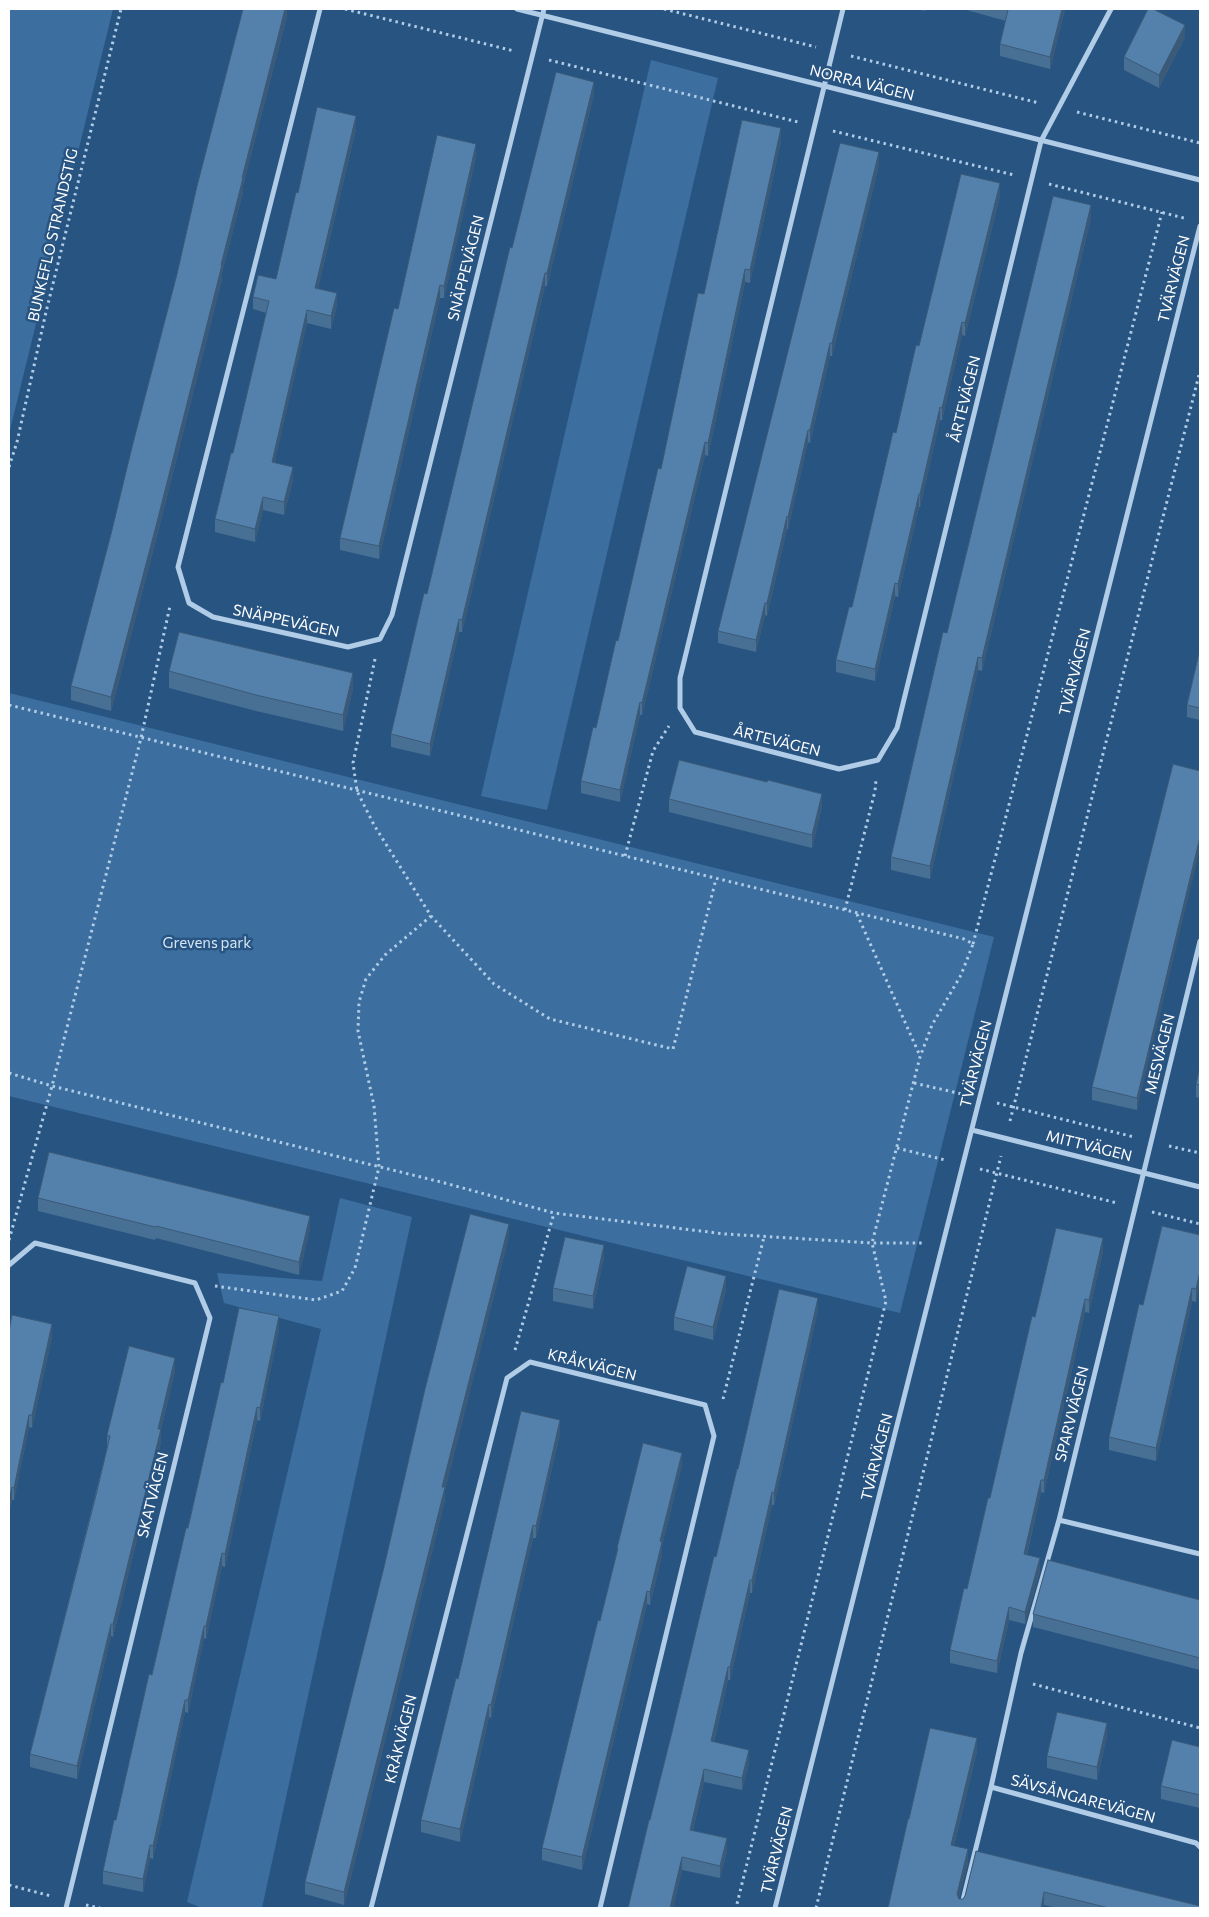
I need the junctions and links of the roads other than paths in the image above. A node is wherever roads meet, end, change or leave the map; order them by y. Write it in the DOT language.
graph roads {
  1 [pos="320,9"];
  2 [pos="517,9"];
  3 [pos="544,9"];
  4 [pos="842,9"];
  5 [pos="1111,9"];
  6 [pos="543,15"];
  7 [pos="824,86"];
  8 [pos="1042,141"];
  9 [pos="1200,180"];
  10 [pos="1200,226"];
  11 [pos="1200,941"];
  12 [pos="972,1130"];
  13 [pos="1144,1173"];
  14 [pos="1200,1187"];
  15 [pos="9,1264"];
  16 [pos="1059,1520"];
  17 [pos="1200,1554"];
  18 [pos="991,1787"];
  19 [pos="1200,1847"];
  20 [pos="66,1908"];
  21 [pos="371,1908"];
  22 [pos="600,1908"];
  23 [pos="776,1908"];
  24 [pos="961,1908"];
  1 -- 6 [label="street, SNÄPPEVÄGEN"];
  2 -- 6 [label="street, NORRA VÄGEN"];
  3 -- 6 [label="street, SNÄPPEVÄGEN"];
  4 -- 7 [label="street"];
  5 -- 8 [label="street, ÅRTEVÄGEN"];
  6 -- 7 [label="street, NORRA VÄGEN"];
  7 -- 8 [label="street, NORRA VÄGEN"];
  7 -- 8 [label="street, ÅRTEVÄGEN"];
  8 -- 9 [label="street, NORRA VÄGEN"];
  10 -- 12 [label="street, TVÄRVÄGEN"];
  11 -- 13 [label="street, MESVÄGEN"];
  12 -- 13 [label="street, MITTVÄGEN"];
  12 -- 23 [label="street, TVÄRVÄGEN"];
  13 -- 14 [label="street, MITTVÄGEN"];
  13 -- 16 [label="street, SPARVVÄGEN"];
  15 -- 20 [label="street, SKATVÄGEN"];
  16 -- 17 [label="street"];
  16 -- 18 [label="street, SPARVVÄGEN"];
  18 -- 19 [label="street, SÄVSÅNGAREVÄGEN"];
  18 -- 24 [label="street, SÄVSÅNGAREVÄGEN"];
  21 -- 22 [label="street, KRÅKVÄGEN"];
}
